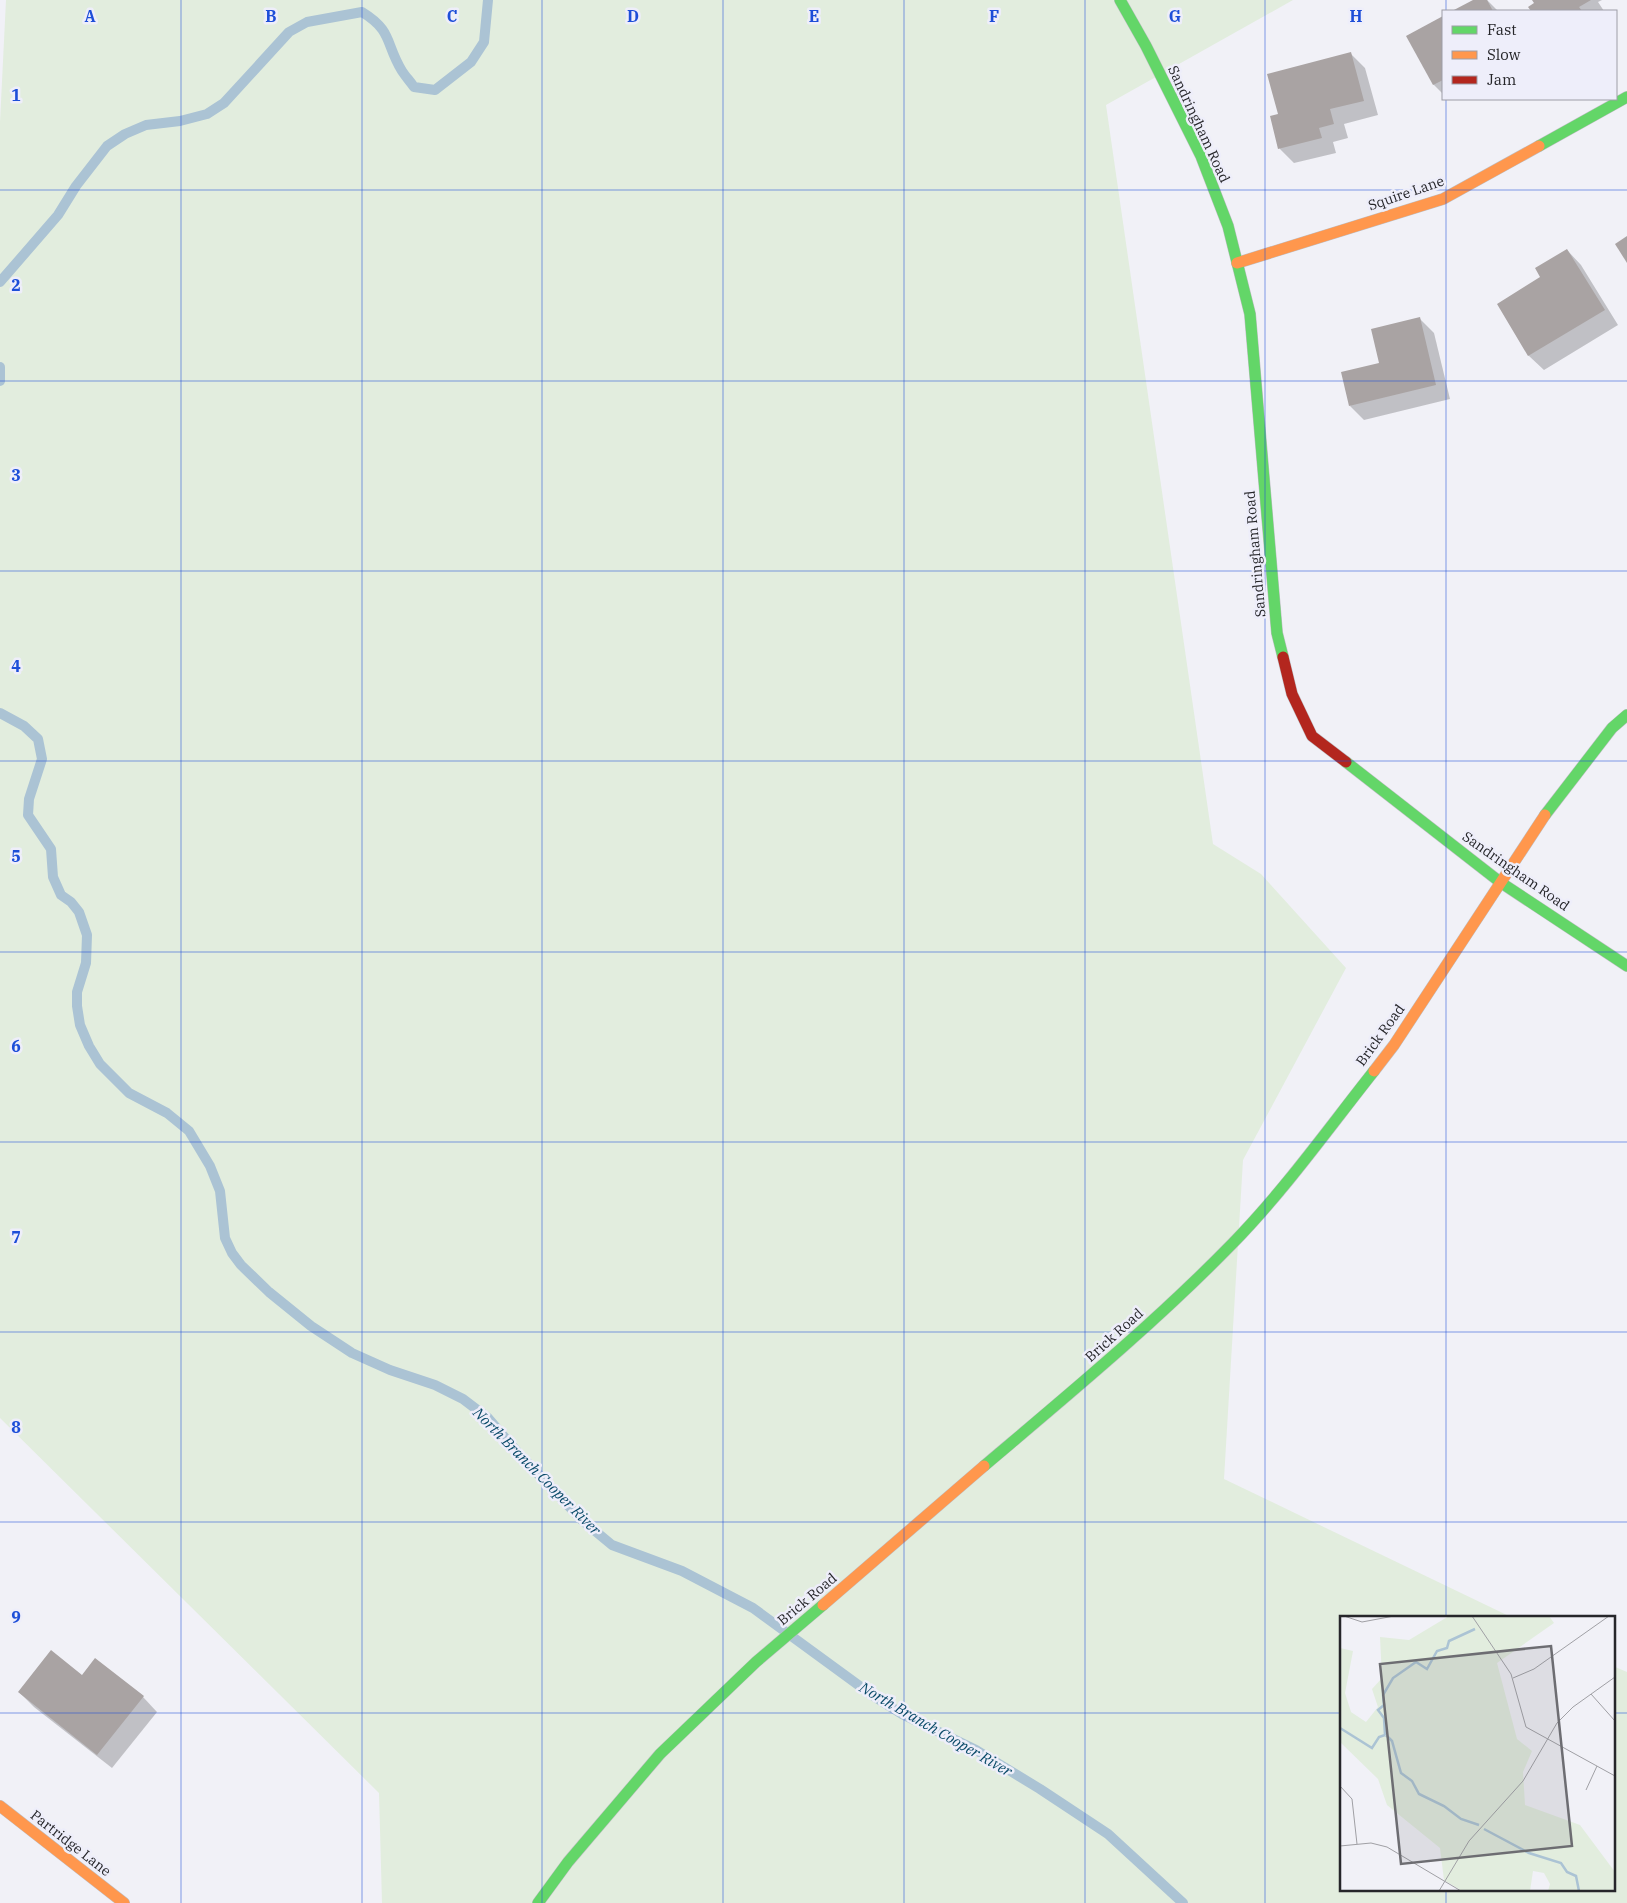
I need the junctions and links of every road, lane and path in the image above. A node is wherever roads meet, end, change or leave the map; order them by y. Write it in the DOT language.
graph roads {
  1 [pos="1120,0"];
  2 [pos="1627,97"];
  3 [pos="1237,264"];
  4 [pos="1627,714"];
  5 [pos="1500,882"];
  6 [pos="1627,966"];
  7 [pos="0,1806"];
  8 [pos="124,1903"];
  9 [pos="538,1903"];
  1 -- 3 [label="street, Sandringham Road"];
  2 -- 3 [label="street, Squire Lane"];
  3 -- 5 [label="street, Sandringham Road"];
  4 -- 5 [label="street, Brick Road"];
  5 -- 6 [label="street, Sandringham Road"];
  5 -- 9 [label="street, Brick Road"];
  7 -- 8 [label="street, Partridge Lane"];
}
